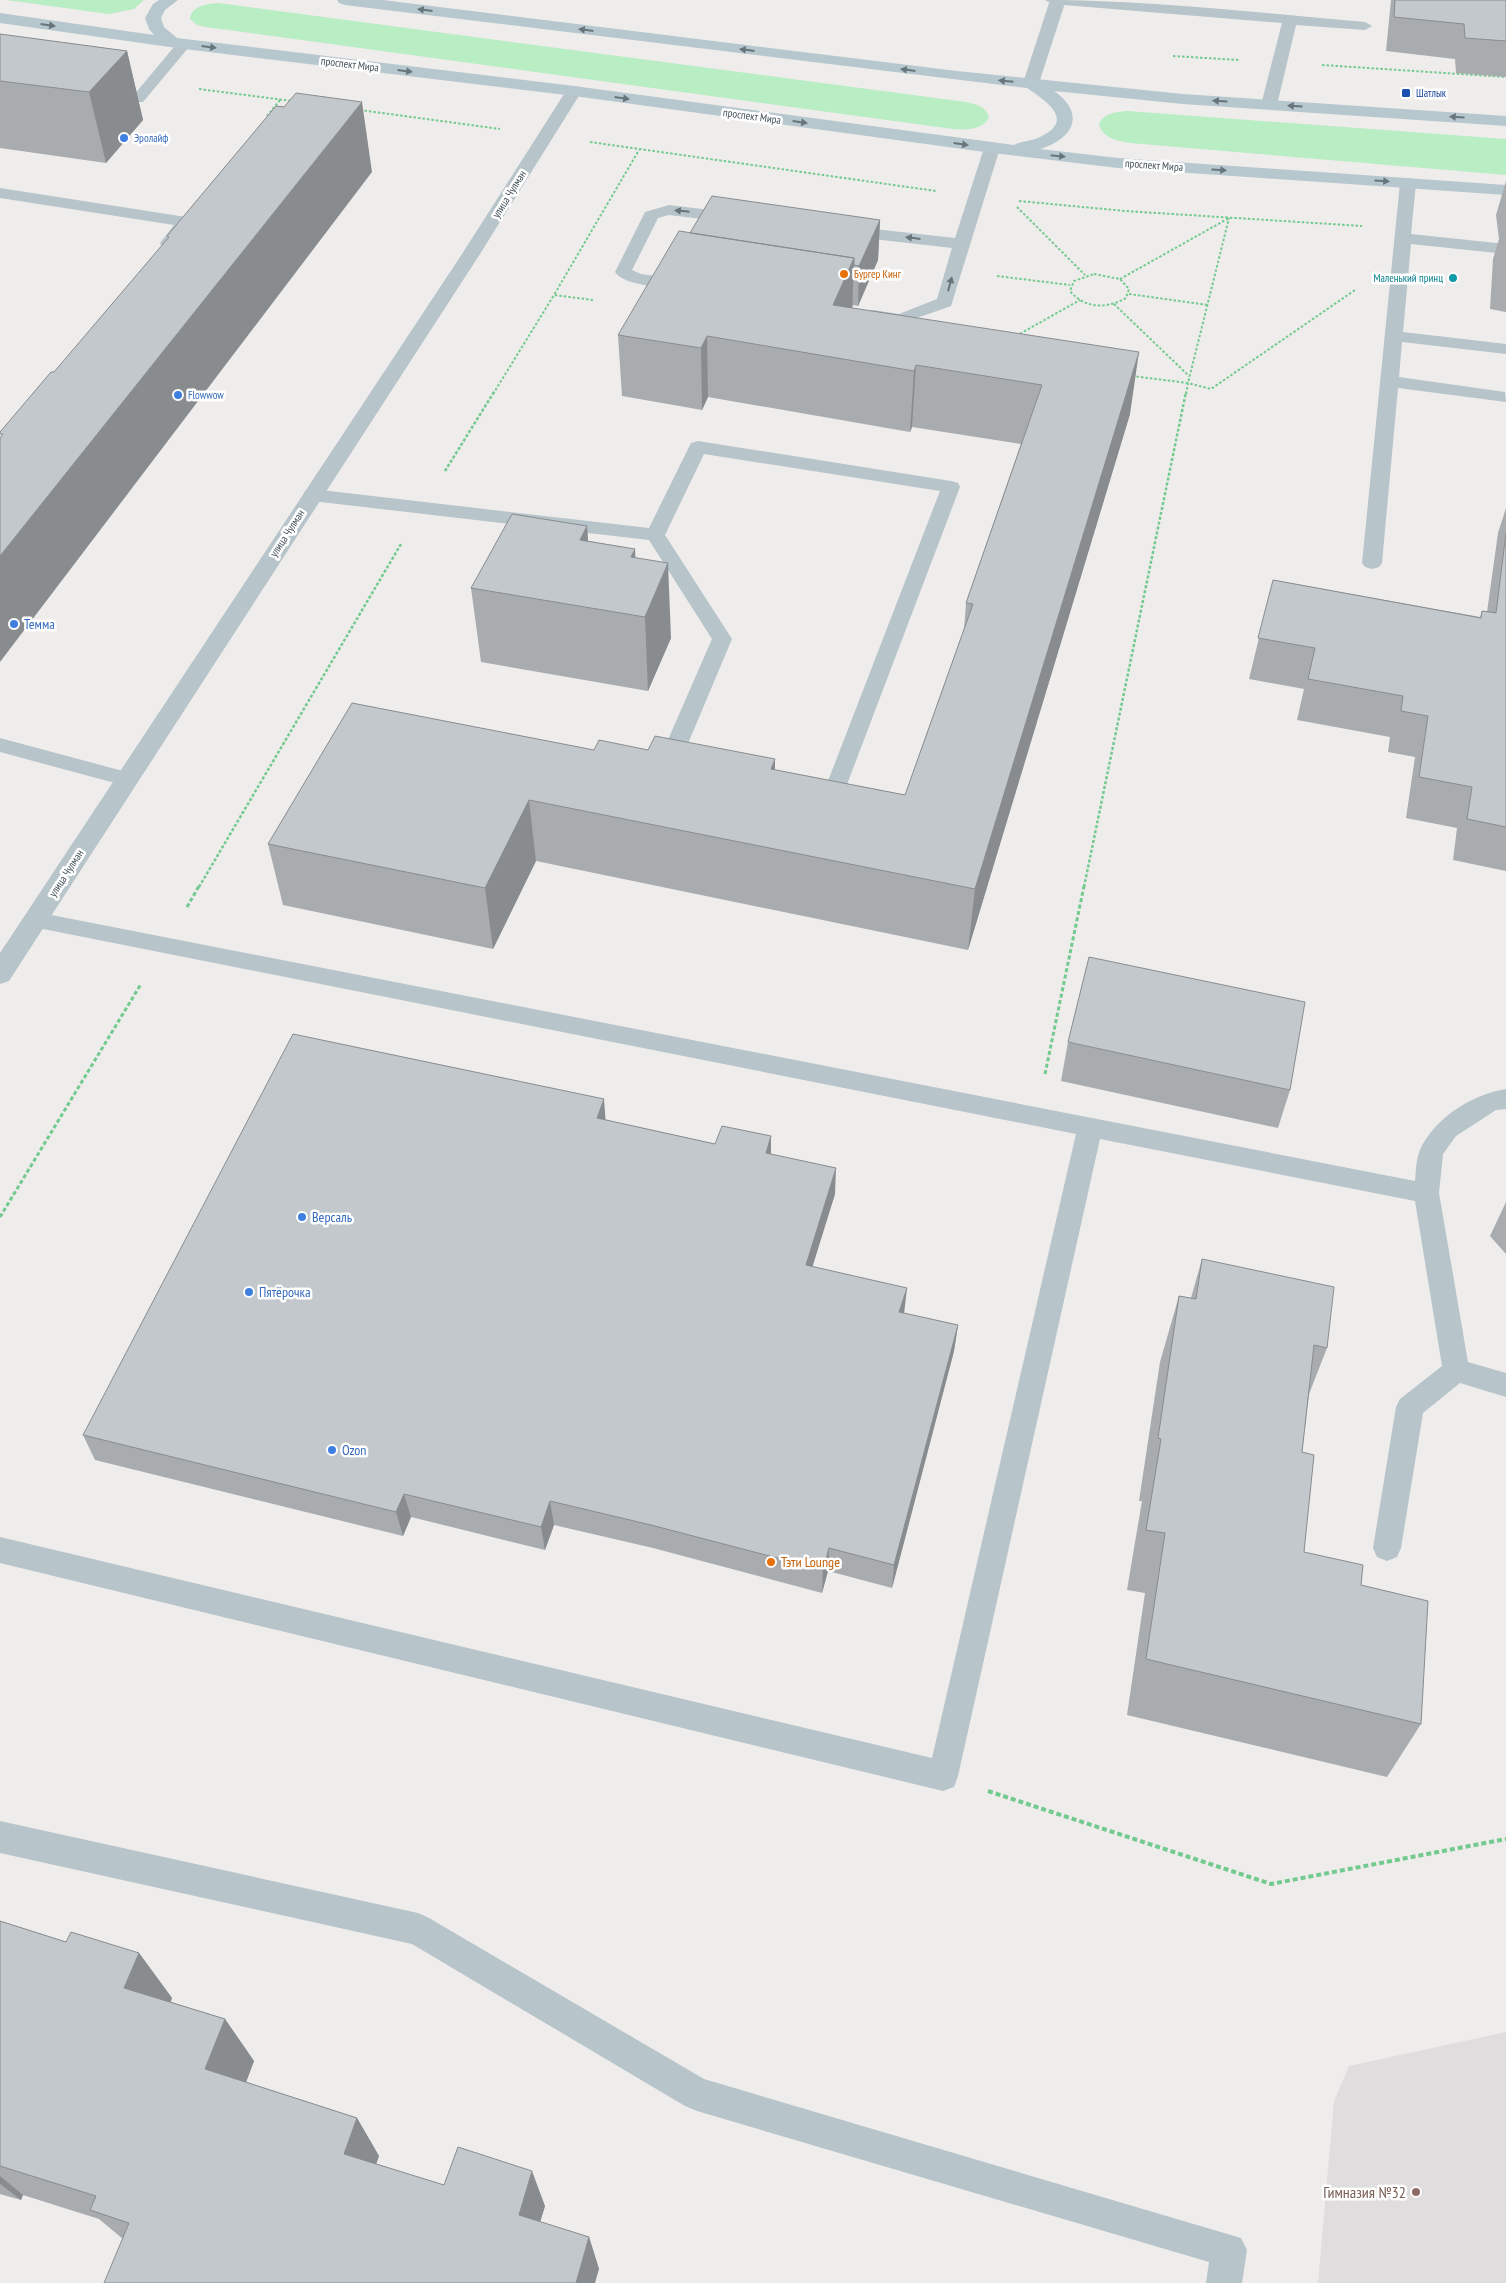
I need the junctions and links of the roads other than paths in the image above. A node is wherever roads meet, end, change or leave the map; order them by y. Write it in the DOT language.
graph roads {
  1 [pos="170,0"];
  2 [pos="345,0"];
  3 [pos="1056,0"];
  4 [pos="0,18"];
  5 [pos="1290,19"];
  6 [pos="1365,26"];
  7 [pos="177,43"];
  8 [pos="1031,83"];
  9 [pos="574,92"];
  10 [pos="138,99"];
  11 [pos="1269,104"];
  12 [pos="1506,121"];
  13 [pos="992,148"];
  14 [pos="1408,183"];
  15 [pos="1506,190"];
  16 [pos="0,193"];
  17 [pos="756,220"];
  18 [pos="834,229"];
  19 [pos="1403,238"];
  20 [pos="961,244"];
  21 [pos="1506,249"];
  22 [pos="155,259"];
  23 [pos="696,287"];
  24 [pos="861,313"];
  25 [pos="1394,336"];
  26 [pos="1506,350"];
  27 [pos="1389,381"];
  28 [pos="1505,397"];
  29 [pos="312,495"];
  30 [pos="655,535"];
  31 [pos="1372,563"];
  32 [pos="0,745"];
  33 [pos="700,764"];
  34 [pos="126,779"];
  35 [pos="797,783"];
  36 [pos="36,920"];
  37 [pos="0,974"];
  38 [pos="1506,1099"];
  39 [pos="1090,1128"];
  40 [pos="1426,1193"];
  41 [pos="1456,1370"];
  42 [pos="1506,1385"];
  43 [pos="1387,1548"];
  44 [pos="0,1550"];
  45 [pos="0,1837"];
  46 [pos="1224,2283"];
  1 -- 7 [label="main road"];
  8 -- 2 [label="main road, one-way"];
  3 -- 5 [label="lane"];
  3 -- 8 [label="street"];
  4 -- 7 [label="main road, проспект Мира, one-way"];
  5 -- 6 [label="lane"];
  5 -- 11 [label="lane"];
  7 -- 9 [label="main road, проспект Мира, one-way"];
  7 -- 10 [label="lane"];
  11 -- 8 [label="main road, one-way"];
  8 -- 13 [label="main road"];
  9 -- 13 [label="main road, проспект Мира, one-way"];
  9 -- 29 [label="street, улица Чулман"];
  12 -- 11 [label="main road, one-way"];
  13 -- 14 [label="main road, проспект Мира, one-way"];
  13 -- 20 [label="lane"];
  14 -- 15 [label="main road, проспект Мира"];
  14 -- 19 [label="lane"];
  16 -- 22 [label="lane"];
  17 -- 23 [label="lane, one-way"];
  20 -- 18 [label="lane, one-way"];
  19 -- 21 [label="lane"];
  19 -- 25 [label="lane"];
  24 -- 20 [label="lane, one-way"];
  25 -- 26 [label="lane"];
  25 -- 27 [label="lane"];
  27 -- 28 [label="lane"];
  27 -- 31 [label="lane"];
  29 -- 30 [label="lane"];
  29 -- 34 [label="street, улица Чулман"];
  30 -- 33 [label="lane"];
  30 -- 35 [label="lane"];
  32 -- 34 [label="lane"];
  34 -- 36 [label="street, улица Чулман"];
  36 -- 37 [label="street, улица Чулман"];
  36 -- 39 [label="lane"];
  38 -- 40 [label="lane"];
  39 -- 40 [label="lane"];
  39 -- 44 [label="lane"];
  40 -- 41 [label="lane"];
  41 -- 42 [label="lane"];
  41 -- 43 [label="lane"];
  45 -- 46 [label="lane"];
}
